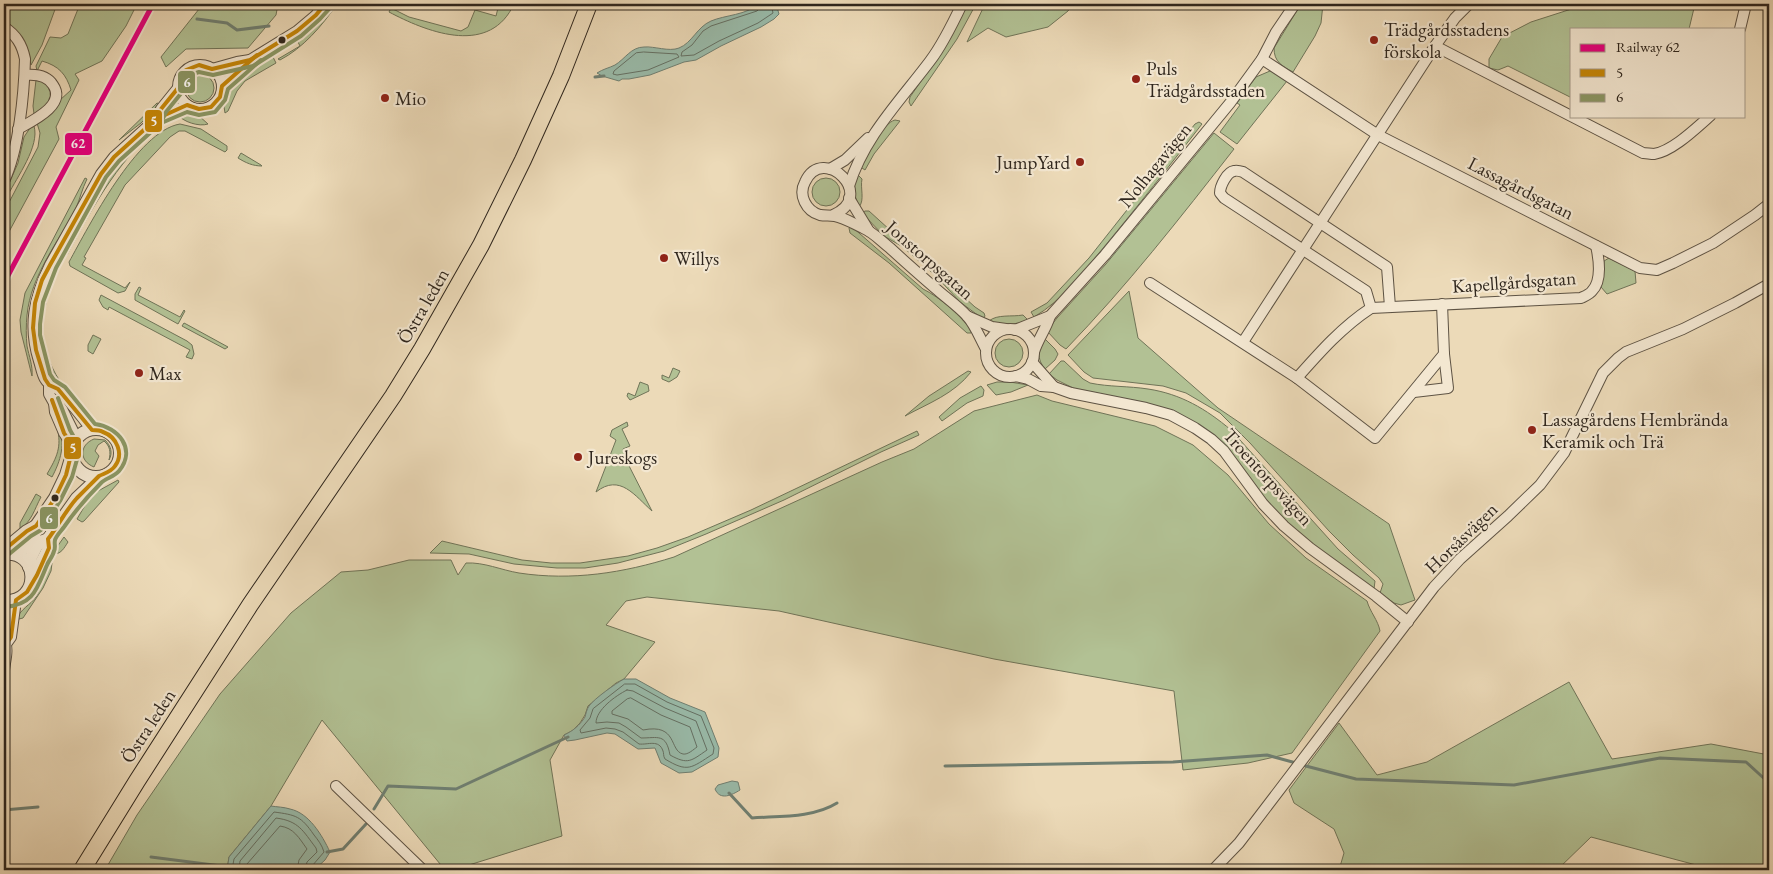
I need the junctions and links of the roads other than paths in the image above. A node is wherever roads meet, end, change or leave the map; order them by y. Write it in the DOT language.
graph roads {
  1 [pos="325,4"];
  2 [pos="583,4"];
  3 [pos="589,4"];
  4 [pos="962,4"];
  5 [pos="1294,4"];
  6 [pos="1469,4"];
  7 [pos="1746,4"];
  8 [pos="4,27"];
  9 [pos="1740,28"];
  10 [pos="1435,46"];
  11 [pos="1262,59"];
  12 [pos="250,60"];
  13 [pos="212,69"];
  14 [pos="25,75"];
  15 [pos="222,86"];
  16 [pos="178,88"];
  17 [pos="187,105"];
  18 [pos="1570,115"];
  19 [pos="1575,118"];
  20 [pos="1708,118"];
  21 [pos="156,119"];
  22 [pos="18,129"];
  23 [pos="874,132"];
  24 [pos="1378,135"];
  25 [pos="830,169"];
  26 [pos="4,181"];
  27 [pos="849,186"];
  28 [pos="849,198"];
  29 [pos="1769,204"];
  30 [pos="833,215"];
  31 [pos="1320,223"];
  32 [pos="869,231"];
  33 [pos="1596,246"];
  34 [pos="1302,250"];
  35 [pos="1150,283"];
  36 [pos="1769,284"];
  37 [pos="1442,304"];
  38 [pos="1390,307"];
  39 [pos="1372,308"];
  40 [pos="967,316"];
  41 [pos="1050,316"];
  42 [pos="1011,329"];
  43 [pos="1243,342"];
  44 [pos="986,349"];
  45 [pos="1444,354"];
  46 [pos="1033,358"];
  47 [pos="1016,376"];
  48 [pos="1297,378"];
  49 [pos="49,385"];
  50 [pos="1054,387"];
  51 [pos="1414,392"];
  52 [pos="92,430"];
  53 [pos="74,447"];
  54 [pos="97,477"];
  55 [pos="48,538"];
  56 [pos="7,553"];
  57 [pos="29,567"];
  58 [pos="30,586"];
  59 [pos="10,600"];
  60 [pos="250,605"];
  61 [pos="1408,622"];
  62 [pos="5,642"];
  63 [pos="4,670"];
  64 [pos="336,786"];
  65 [pos="82,870"];
  66 [pos="423,870"];
  67 [pos="1213,870"];
  1 -- 12 [label="street"];
  2 -- 60 [label="highway, Östra leden"];
  3 -- 60 [label="highway, Östra leden"];
  4 -- 23 [label="street, Jonstorpsgatan"];
  5 -- 11 [label="street, Nolhagavägen"];
  6 -- 10 [label="street"];
  7 -- 9 [label="street"];
  8 -- 14 [label="street"];
  10 -- 18 [label="street"];
  10 -- 24 [label="street"];
  11 -- 24 [label="street, Lassagårdsgatan"];
  11 -- 41 [label="street, Nolhagavägen"];
  12 -- 13 [label="street"];
  12 -- 15 [label="street"];
  13 -- 15 [label="street"];
  13 -- 16 [label="street"];
  14 -- 22 [label="street"];
  14 -- 22 [label="street"];
  15 -- 17 [label="street"];
  16 -- 17 [label="street"];
  16 -- 21 [label="street"];
  17 -- 21 [label="street"];
  19 -- 20 [label="street"];
  21 -- 49 [label="street"];
  22 -- 26 [label="street"];
  23 -- 25 [label="street, Jonstorpsgatan"];
  23 -- 27 [label="street, Jonstorpsgatan"];
  24 -- 31 [label="street"];
  24 -- 33 [label="street, Lassagårdsgatan"];
  25 -- 27 [label="street"];
  25 -- 30 [label="street, Jonstorpsgatan"];
  27 -- 28 [label="street, Jonstorpsgatan"];
  28 -- 30 [label="street"];
  28 -- 32 [label="street, Jonstorpsgatan"];
  29 -- 33 [label="street, Lassagårdsgatan"];
  30 -- 32 [label="street, Jonstorpsgatan"];
  31 -- 34 [label="street"];
  31 -- 34 [label="street"];
  31 -- 38 [label="street"];
  32 -- 40 [label="street, Jonstorpsgatan"];
  33 -- 37 [label="street, Kapellgårdsgatan"];
  34 -- 39 [label="street"];
  34 -- 43 [label="street"];
  35 -- 43 [label="street"];
  36 -- 61 [label="street, Horsåsvägen"];
  37 -- 38 [label="street, Kapellgårdsgatan"];
  37 -- 45 [label="street"];
  38 -- 39 [label="street, Kapellgårdsgatan"];
  39 -- 48 [label="street"];
  40 -- 42 [label="street, Jonstorpsgatan"];
  40 -- 44 [label="street, Jonstorpsgatan"];
  41 -- 42 [label="street, Nolhagavägen"];
  41 -- 46 [label="street, Nolhagavägen"];
  42 -- 44 [label="street"];
  42 -- 46 [label="street"];
  43 -- 48 [label="street"];
  44 -- 47 [label="street"];
  45 -- 51 [label="street"];
  45 -- 51 [label="street"];
  46 -- 47 [label="street"];
  46 -- 50 [label="street"];
  47 -- 50 [label="street, Troentorpsvägen"];
  48 -- 51 [label="street"];
  49 -- 52 [label="street"];
  49 -- 53 [label="street"];
  50 -- 61 [label="street, Troentorpsvägen"];
  52 -- 53 [label="street"];
  52 -- 54 [label="street"];
  53 -- 54 [label="street"];
  53 -- 56 [label="street"];
  54 -- 55 [label="street"];
  55 -- 57 [label="street"];
  55 -- 58 [label="street"];
  56 -- 57 [label="street"];
  57 -- 58 [label="street"];
  58 -- 59 [label="street"];
  59 -- 62 [label="street"];
  60 -- 65 [label="highway, Östra leden"];
  61 -- 67 [label="street, Horsåsvägen"];
  62 -- 63 [label="street"];
  64 -- 66 [label="street"];
}
